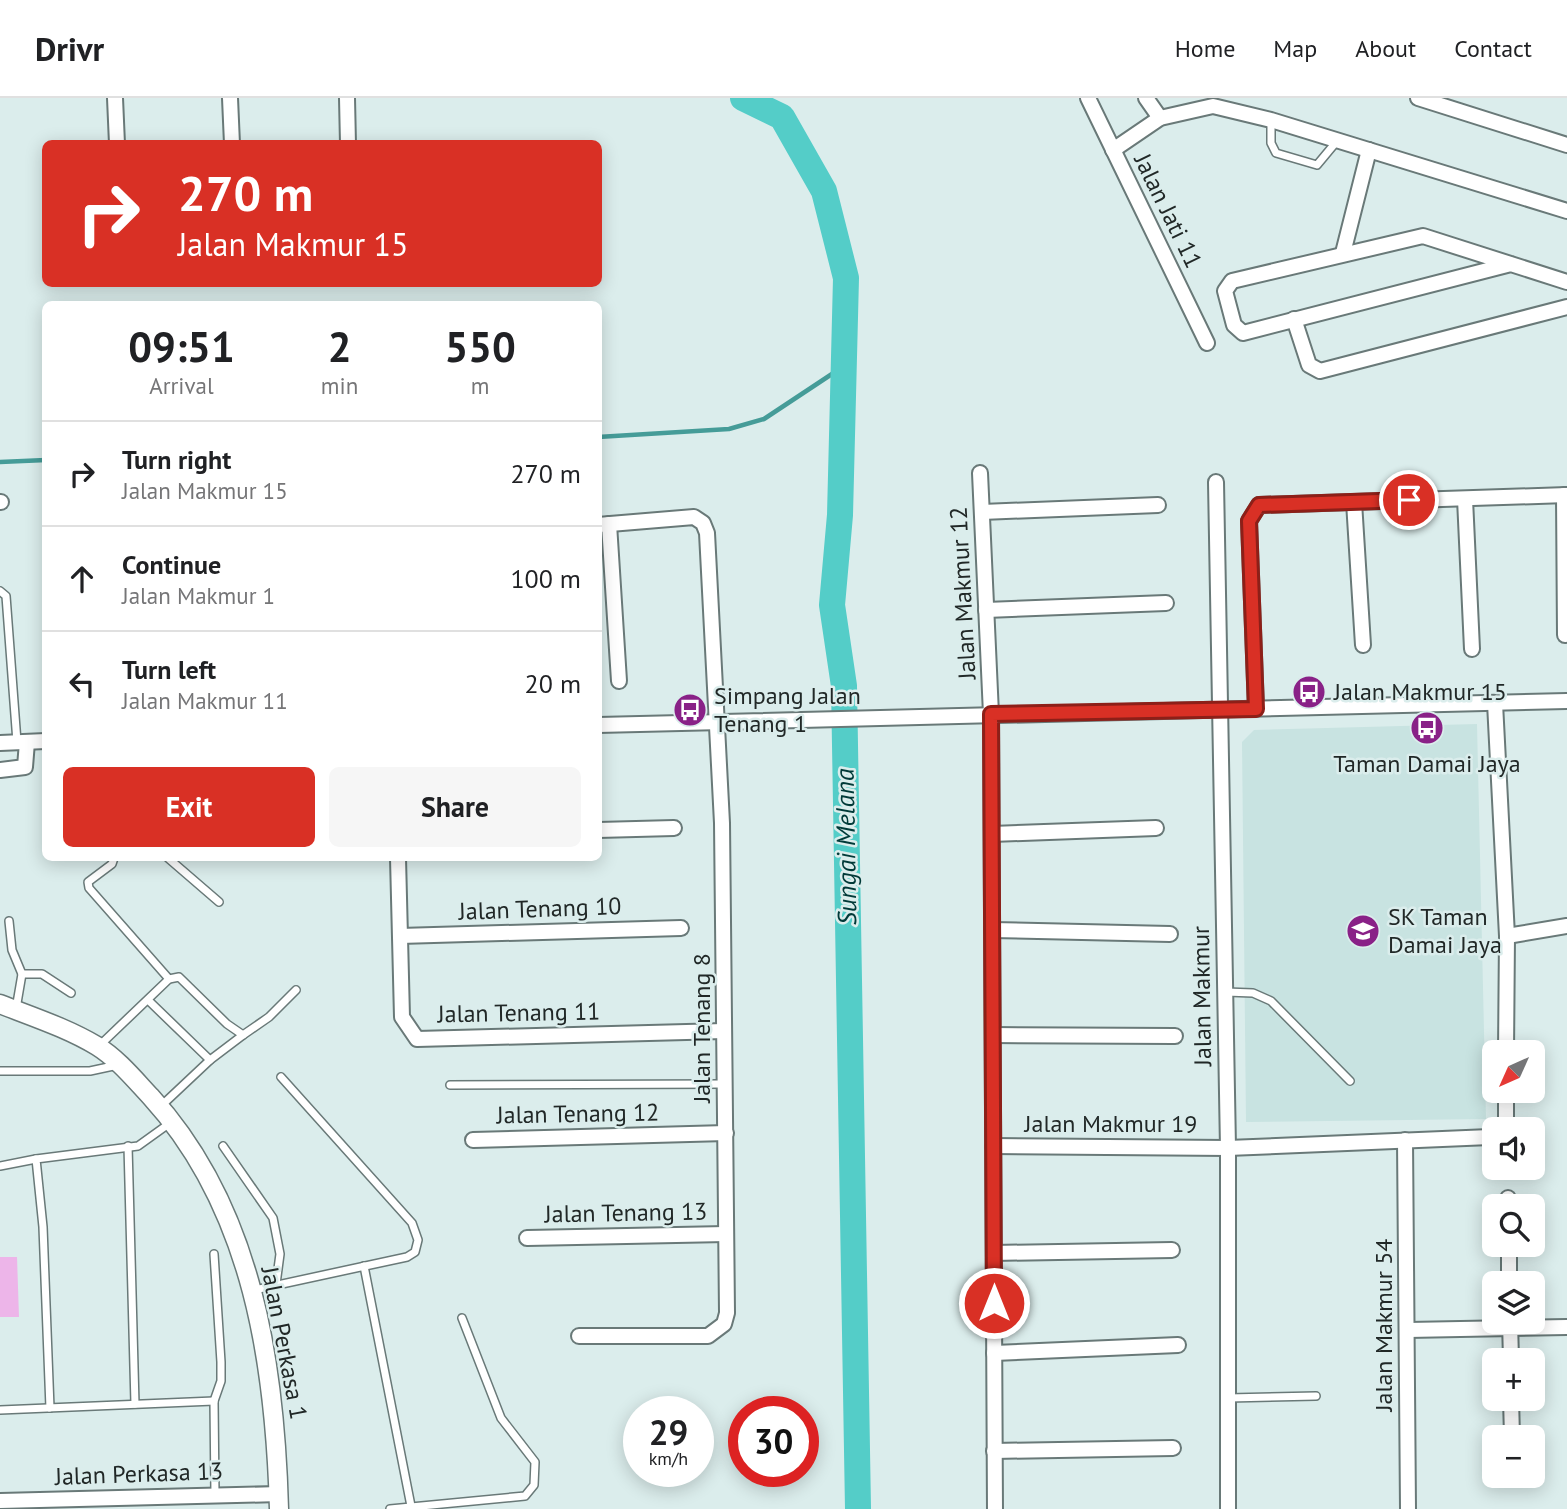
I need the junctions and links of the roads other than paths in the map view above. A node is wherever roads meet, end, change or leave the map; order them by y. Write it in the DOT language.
graph roads {
  1 [pos="115,98"];
  2 [pos="230,98"];
  3 [pos="346,98"];
  4 [pos="1088,98"];
  5 [pos="1146,98"];
  6 [pos="1418,98"];
  7 [pos="1160,118"];
  8 [pos="1271,120"];
  9 [pos="117,140"];
  10 [pos="232,140"];
  11 [pos="348,140"];
  12 [pos="1337,140"];
  13 [pos="1567,145"];
  14 [pos="1113,150"];
  15 [pos="1369,150"];
  16 [pos="1567,211"];
  17 [pos="1343,253"];
  18 [pos="1511,264"];
  19 [pos="1567,282"];
  20 [pos="1567,307"];
  21 [pos="1294,319"];
  22 [pos="1207,343"];
  23 [pos="980,473"];
  24 [pos="1216,482"];
  25 [pos="1566,495"];
  26 [pos="1465,499"];
  27 [pos="1354,502"];
  28 [pos="1157,505"];
  29 [pos="982,512"];
  30 [pos="604,524"];
  31 [pos="0,591"];
  32 [pos="1166,603"];
  33 [pos="986,610"];
  34 [pos="4,629"];
  35 [pos="1565,635"];
  36 [pos="1363,645"];
  37 [pos="1472,649"];
  38 [pos="619,681"];
  39 [pos="1567,701"];
  40 [pos="1495,704"];
  41 [pos="1256,709"];
  42 [pos="1220,710"];
  43 [pos="984,715"];
  44 [pos="719,722"];
  45 [pos="602,725"];
  46 [pos="42,741"];
  47 [pos="22,742"];
  48 [pos="0,743"];
  49 [pos="0,770"];
  50 [pos="674,828"];
  51 [pos="1156,828"];
  52 [pos="602,830"];
  53 [pos="992,834"];
  54 [pos="113,861"];
  55 [pos="171,861"];
  56 [pos="398,861"];
  57 [pos="219,902"];
  58 [pos="9,921"];
  59 [pos="1567,926"];
  60 [pos="681,928"];
  61 [pos="992,930"];
  62 [pos="1170,934"];
  63 [pos="400,936"];
  64 [pos="1507,936"];
  65 [pos="22,974"];
  66 [pos="169,979"];
  67 [pos="296,990"];
  68 [pos="1225,992"];
  69 [pos="71,993"];
  70 [pos="148,1000"];
  71 [pos="8,1007"];
  72 [pos="724,1031"];
  73 [pos="243,1035"];
  74 [pos="993,1035"];
  75 [pos="1175,1036"];
  76 [pos="1506,1040"];
  77 [pos="99,1047"];
  78 [pos="209,1060"];
  79 [pos="120,1065"];
  80 [pos="0,1071"];
  81 [pos="281,1077"];
  82 [pos="1350,1081"];
  83 [pos="724,1084"];
  84 [pos="450,1085"];
  85 [pos="160,1107"];
  86 [pos="171,1122"];
  87 [pos="726,1133"];
  88 [pos="1482,1137"];
  89 [pos="473,1140"];
  90 [pos="1405,1140"];
  91 [pos="128,1146"];
  92 [pos="223,1146"];
  93 [pos="993,1146"];
  94 [pos="1228,1147"];
  95 [pos="36,1159"];
  96 [pos="0,1166"];
  97 [pos="726,1234"];
  98 [pos="527,1238"];
  99 [pos="1172,1250"];
  100 [pos="993,1253"];
  101 [pos="214,1254"];
  102 [pos="364,1266"];
  103 [pos="276,1284"];
  104 [pos="254,1290"];
  105 [pos="462,1318"];
  106 [pos="1482,1326"];
  107 [pos="1545,1326"];
  108 [pos="1567,1327"];
  109 [pos="1408,1330"];
  110 [pos="579,1336"];
  111 [pos="1178,1345"];
  112 [pos="994,1353"];
  113 [pos="1316,1396"];
  114 [pos="1228,1398"];
  115 [pos="214,1401"];
  116 [pos="135,1404"];
  117 [pos="50,1408"];
  118 [pos="0,1410"];
  119 [pos="1172,1448"];
  120 [pos="995,1451"];
  121 [pos="215,1495"];
  122 [pos="0,1501"];
  123 [pos="279,1501"];
  124 [pos="411,1506"];
  125 [pos="390,1509"];
  126 [pos="995,1509"];
  127 [pos="1228,1509"];
  128 [pos="1408,1509"];
  1 -- 9 [label="street"];
  2 -- 10 [label="street"];
  3 -- 11 [label="street"];
  4 -- 14 [label="street, Jalan Jati 11"];
  5 -- 7 [label="street"];
  6 -- 13 [label="street"];
  7 -- 8 [label="street"];
  7 -- 14 [label="street"];
  8 -- 12 [label="street"];
  8 -- 12 [label="lane"];
  12 -- 15 [label="street"];
  14 -- 22 [label="street, Jalan Jati 11"];
  15 -- 16 [label="street"];
  15 -- 17 [label="street"];
  17 -- 18 [label="street"];
  17 -- 21 [label="street"];
  18 -- 19 [label="street"];
  18 -- 21 [label="street"];
  20 -- 21 [label="street"];
  23 -- 29 [label="street, Jalan Makmur 12"];
  24 -- 42 [label="street, Jalan Makmur"];
  25 -- 26 [label="street"];
  25 -- 35 [label="street"];
  26 -- 27 [label="street"];
  26 -- 37 [label="street"];
  27 -- 36 [label="street"];
  27 -- 41 [label="street"];
  28 -- 29 [label="street"];
  29 -- 33 [label="street, Jalan Makmur 12"];
  30 -- 38 [label="street"];
  30 -- 44 [label="street, Jalan Tenang 8"];
  31 -- 34 [label="lane"];
  32 -- 33 [label="street"];
  33 -- 43 [label="street, Jalan Makmur 12"];
  34 -- 47 [label="lane"];
  39 -- 40 [label="street"];
  40 -- 41 [label="street"];
  40 -- 64 [label="street"];
  41 -- 42 [label="street"];
  42 -- 43 [label="street"];
  42 -- 68 [label="street, Jalan Makmur"];
  43 -- 44 [label="street"];
  43 -- 53 [label="street, Jalan Makmur 12"];
  44 -- 45 [label="street"];
  44 -- 72 [label="street, Jalan Tenang 8"];
  46 -- 47 [label="street"];
  47 -- 48 [label="street"];
  47 -- 49 [label="street"];
  50 -- 52 [label="street"];
  51 -- 53 [label="street"];
  53 -- 61 [label="street, Jalan Makmur 12"];
  54 -- 66 [label="lane"];
  55 -- 57 [label="lane"];
  56 -- 63 [label="street, Jalan Tenang 11"];
  58 -- 65 [label="lane"];
  59 -- 64 [label="street"];
  60 -- 63 [label="street, Jalan Tenang 10"];
  61 -- 62 [label="street"];
  61 -- 74 [label="street, Jalan Makmur 12"];
  63 -- 72 [label="street, Jalan Tenang 11"];
  64 -- 76 [label="street"];
  65 -- 69 [label="lane"];
  65 -- 71 [label="lane"];
  66 -- 70 [label="lane"];
  66 -- 73 [label="lane"];
  67 -- 73 [label="lane"];
  68 -- 82 [label="lane"];
  68 -- 94 [label="street, Jalan Makmur"];
  70 -- 77 [label="lane"];
  70 -- 78 [label="lane"];
  71 -- 77 [label="street, Jalan Perkasa 1"];
  72 -- 83 [label="street, Jalan Tenang 8"];
  73 -- 78 [label="lane"];
  74 -- 75 [label="street"];
  74 -- 93 [label="street, Jalan Makmur 12"];
  77 -- 79 [label="street, Jalan Perkasa 1"];
  78 -- 85 [label="lane"];
  79 -- 80 [label="lane"];
  79 -- 85 [label="street, Jalan Perkasa 1"];
  81 -- 102 [label="lane"];
  83 -- 84 [label="lane"];
  83 -- 87 [label="street, Jalan Tenang 8"];
  85 -- 86 [label="street, Jalan Perkasa 1"];
  86 -- 91 [label="lane"];
  86 -- 104 [label="street, Jalan Perkasa 1"];
  87 -- 89 [label="street, Jalan Tenang 12"];
  87 -- 97 [label="street, Jalan Tenang 8"];
  88 -- 90 [label="street, Jalan Makmur 19"];
  90 -- 94 [label="street, Jalan Makmur 19"];
  90 -- 109 [label="street, Jalan Makmur 54"];
  91 -- 95 [label="lane"];
  91 -- 116 [label="lane"];
  92 -- 103 [label="lane"];
  93 -- 94 [label="street, Jalan Makmur 19"];
  93 -- 100 [label="street, Jalan Makmur 12"];
  94 -- 114 [label="street, Jalan Makmur"];
  95 -- 96 [label="lane"];
  95 -- 117 [label="lane"];
  97 -- 98 [label="street, Jalan Tenang 13"];
  97 -- 110 [label="street, Jalan Tenang 8"];
  99 -- 100 [label="street"];
  100 -- 112 [label="street, Jalan Makmur 12"];
  101 -- 115 [label="lane"];
  102 -- 103 [label="lane"];
  102 -- 124 [label="lane"];
  103 -- 104 [label="lane"];
  104 -- 123 [label="street, Jalan Perkasa 1"];
  105 -- 124 [label="lane"];
  106 -- 109 [label="street"];
  107 -- 108 [label="street"];
  109 -- 128 [label="street, Jalan Makmur 54"];
  111 -- 112 [label="street"];
  112 -- 120 [label="street, Jalan Makmur 12"];
  113 -- 114 [label="lane"];
  114 -- 127 [label="street, Jalan Makmur"];
  115 -- 116 [label="lane"];
  115 -- 121 [label="lane"];
  116 -- 117 [label="lane"];
  117 -- 118 [label="lane"];
  119 -- 120 [label="street"];
  120 -- 126 [label="street, Jalan Makmur 12"];
  121 -- 122 [label="street, Jalan Perkasa 13"];
  121 -- 123 [label="street, Jalan Perkasa 13"];
  124 -- 125 [label="lane"];
}
